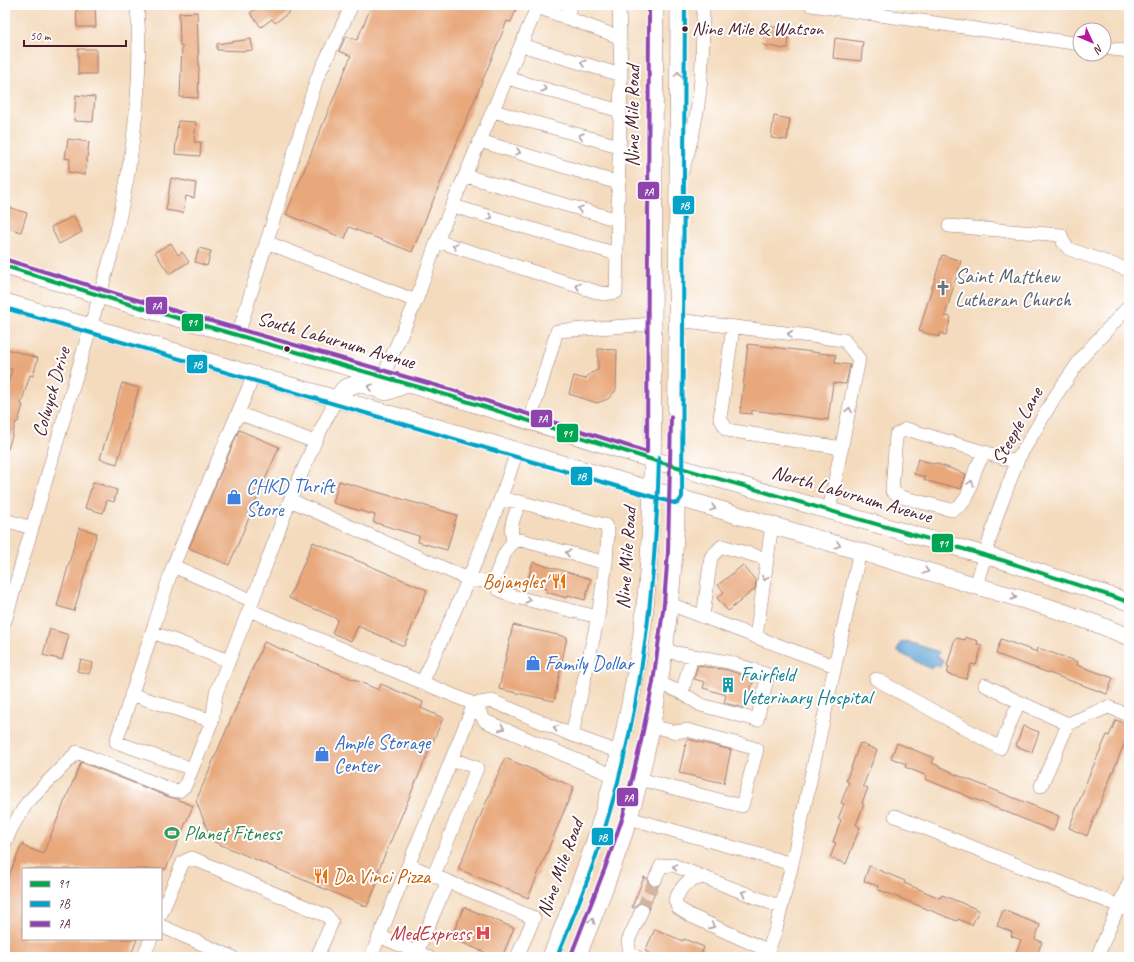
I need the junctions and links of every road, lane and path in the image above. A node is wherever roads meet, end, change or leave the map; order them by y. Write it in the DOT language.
graph roads {
  1 [pos="137,5"];
  2 [pos="352,5"];
  3 [pos="571,5"];
  4 [pos="619,5"];
  5 [pos="655,5"];
  6 [pos="679,5"];
  7 [pos="703,5"];
  8 [pos="812,5"];
  9 [pos="538,6"];
  10 [pos="566,18"];
  11 [pos="619,37"];
  12 [pos="1072,43"];
  13 [pos="521,45"];
  14 [pos="1112,49"];
  15 [pos="1129,52"];
  16 [pos="620,74"];
  17 [pos="507,78"];
  18 [pos="493,111"];
  19 [pos="620,112"];
  20 [pos="480,141"];
  21 [pos="619,146"];
  22 [pos="466,176"];
  23 [pos="618,183"];
  24 [pos="678,183"];
  25 [pos="453,206"];
  26 [pos="618,220"];
  27 [pos="949,226"];
  28 [pos="437,241"];
  29 [pos="266,242"];
  30 [pos="617,254"];
  31 [pos="5,266"];
  32 [pos="1129,270"];
  33 [pos="100,295"];
  34 [pos="416,301"];
  35 [pos="5,302"];
  36 [pos="1129,306"];
  37 [pos="677,320"];
  38 [pos="653,324"];
  39 [pos="91,327"];
  40 [pos="733,327"];
  41 [pos="238,335"];
  42 [pos="254,375"];
  43 [pos="383,376"];
  44 [pos="407,384"];
  45 [pos="336,399"];
  46 [pos="238,413"];
  47 [pos="530,421"];
  48 [pos="315,442"];
  49 [pos="842,448"];
  50 [pos="517,451"];
  51 [pos="985,452"];
  52 [pos="653,460"];
  53 [pos="1017,462"];
  54 [pos="676,466"];
  55 [pos="652,490"];
  56 [pos="676,497"];
  57 [pos="501,499"];
  58 [pos="290,500"];
  59 [pos="520,502"];
  60 [pos="829,511"];
  61 [pos="5,520"];
  62 [pos="772,525"];
  63 [pos="32,528"];
  64 [pos="513,542"];
  65 [pos="860,551"];
  66 [pos="984,556"];
  67 [pos="767,559"];
  68 [pos="606,563"];
  69 [pos="173,566"];
  70 [pos="468,579"];
  71 [pos="493,582"];
  72 [pos="976,586"];
  73 [pos="1129,602"];
  74 [pos="670,604"];
  75 [pos="251,606"];
  76 [pos="598,617"];
  77 [pos="703,617"];
  78 [pos="5,621"];
  79 [pos="152,632"];
  80 [pos="1129,637"];
  81 [pos="756,638"];
  82 [pos="664,650"];
  83 [pos="692,656"];
  84 [pos="229,661"];
  85 [pos="835,666"];
  86 [pos="876,680"];
  87 [pos="422,683"];
  88 [pos="659,683"];
  89 [pos="985,685"];
  90 [pos="682,693"];
  91 [pos="131,694"];
  92 [pos="1019,702"];
  93 [pos="474,704"];
  94 [pos="1129,715"];
  95 [pos="212,721"];
  96 [pos="1068,724"];
  97 [pos="651,726"];
  98 [pos="572,734"];
  99 [pos="619,752"];
  100 [pos="452,759"];
  101 [pos="192,769"];
  102 [pos="614,776"];
  103 [pos="638,779"];
  104 [pos="1041,786"];
  105 [pos="895,816"];
  106 [pos="629,818"];
  107 [pos="5,843"];
  108 [pos="792,864"];
  109 [pos="409,865"];
  110 [pos="434,875"];
  111 [pos="703,876"];
  112 [pos="655,880"];
  113 [pos="448,881"];
  114 [pos="1129,882"];
  115 [pos="781,907"];
  116 [pos="1124,908"];
  117 [pos="642,910"];
  118 [pos="162,912"];
  119 [pos="162,926"];
  120 [pos="379,936"];
  121 [pos="151,940"];
  122 [pos="767,954"];
  123 [pos="421,955"];
  124 [pos="632,956"];
  125 [pos="143,957"];
  126 [pos="232,957"];
  127 [pos="317,957"];
  128 [pos="371,957"];
  129 [pos="517,957"];
  130 [pos="550,957"];
  131 [pos="577,957"];
  132 [pos="1097,957"];
  1 -- 33 [label="street, Colwyck Drive"];
  2 -- 29 [label="street"];
  3 -- 10 [label="street"];
  4 -- 11 [label="street"];
  5 -- 38 [label="main road, Nine Mile Road"];
  24 -- 6 [label="main road, one-way"];
  7 -- 24 [label="street"];
  8 -- 12 [label="street"];
  9 -- 10 [label="street"];
  9 -- 13 [label="street"];
  10 -- 11 [label="street"];
  11 -- 16 [label="street"];
  16 -- 13 [label="street, one-way"];
  13 -- 17 [label="street"];
  14 -- 15 [label="street"];
  16 -- 19 [label="street"];
  17 -- 18 [label="street"];
  17 -- 19 [label="street, one-way"];
  18 -- 20 [label="street"];
  21 -- 18 [label="street, one-way"];
  19 -- 21 [label="street"];
  20 -- 22 [label="street"];
  20 -- 23 [label="street, one-way"];
  21 -- 23 [label="street"];
  22 -- 25 [label="street"];
  26 -- 22 [label="street, one-way"];
  23 -- 26 [label="street"];
  24 -- 37 [label="main road"];
  25 -- 28 [label="street"];
  25 -- 30 [label="street, one-way"];
  26 -- 30 [label="street"];
  27 -- 32 [label="street"];
  30 -- 28 [label="street, one-way"];
  28 -- 34 [label="street"];
  29 -- 34 [label="street"];
  29 -- 41 [label="street"];
  31 -- 33 [label="main road, South Laburnum Avenue"];
  33 -- 39 [label="street, Colwyck Drive"];
  33 -- 41 [label="main road, South Laburnum Avenue"];
  34 -- 43 [label="street"];
  35 -- 39 [label="main road"];
  36 -- 53 [label="street, Steeple Lane"];
  37 -- 40 [label="street"];
  37 -- 54 [label="main road"];
  38 -- 47 [label="street"];
  38 -- 52 [label="main road, Nine Mile Road"];
  39 -- 42 [label="main road"];
  39 -- 63 [label="street, Colwyck Drive"];
  40 -- 49 [label="street"];
  49 -- 40 [label="street, one-way"];
  41 -- 43 [label="main road, South Laburnum Avenue"];
  42 -- 45 [label="main road"];
  42 -- 46 [label="street"];
  43 -- 44 [label="main road, South Laburnum Avenue"];
  44 -- 45 [label="main road, one-way"];
  44 -- 47 [label="main road, South Laburnum Avenue"];
  45 -- 48 [label="street"];
  45 -- 50 [label="main road"];
  46 -- 48 [label="street"];
  46 -- 69 [label="street"];
  47 -- 52 [label="main road, South Laburnum Avenue"];
  48 -- 58 [label="street"];
  49 -- 60 [label="street"];
  50 -- 55 [label="main road"];
  50 -- 57 [label="street"];
  51 -- 51 [label="street, one-way"];
  51 -- 53 [label="street"];
  52 -- 54 [label="main road, North Laburnum Avenue"];
  52 -- 55 [label="main road, Nine Mile Road"];
  53 -- 66 [label="street, Steeple Lane"];
  54 -- 56 [label="main road"];
  54 -- 60 [label="main road, North Laburnum Avenue"];
  55 -- 56 [label="main road"];
  55 -- 99 [label="main road, Nine Mile Road"];
  56 -- 62 [label="main road, one-way"];
  56 -- 74 [label="main road"];
  57 -- 59 [label="street"];
  57 -- 70 [label="street"];
  58 -- 70 [label="street"];
  58 -- 75 [label="street"];
  59 -- 64 [label="street"];
  59 -- 68 [label="street"];
  60 -- 66 [label="main road, North Laburnum Avenue"];
  61 -- 63 [label="street"];
  62 -- 65 [label="main road, one-way"];
  62 -- 67 [label="street"];
  63 -- 78 [label="street, Colwyck Drive"];
  68 -- 64 [label="street, one-way"];
  64 -- 71 [label="street"];
  65 -- 72 [label="main road, one-way"];
  65 -- 85 [label="street"];
  66 -- 72 [label="street, Steeple Lane"];
  66 -- 73 [label="main road, North Laburnum Avenue"];
  67 -- 77 [label="street"];
  67 -- 81 [label="street, one-way"];
  68 -- 76 [label="street"];
  69 -- 75 [label="street"];
  69 -- 79 [label="street"];
  70 -- 71 [label="street"];
  70 -- 87 [label="street"];
  71 -- 76 [label="street, one-way"];
  72 -- 80 [label="main road, one-way"];
  74 -- 77 [label="street"];
  74 -- 82 [label="main road"];
  75 -- 84 [label="street"];
  75 -- 87 [label="street"];
  76 -- 98 [label="street"];
  77 -- 81 [label="street"];
  79 -- 84 [label="street"];
  79 -- 91 [label="street"];
  81 -- 85 [label="street"];
  82 -- 83 [label="street"];
  82 -- 88 [label="main road"];
  83 -- 90 [label="street"];
  83 -- 90 [label="street"];
  84 -- 95 [label="street"];
  85 -- 108 [label="street"];
  86 -- 92 [label="street"];
  87 -- 93 [label="street"];
  88 -- 90 [label="street"];
  88 -- 97 [label="main road"];
  89 -- 92 [label="street"];
  91 -- 95 [label="street"];
  91 -- 101 [label="street"];
  92 -- 96 [label="street"];
  98 -- 93 [label="street, one-way"];
  93 -- 100 [label="street"];
  93 -- 102 [label="street, one-way"];
  94 -- 96 [label="street"];
  95 -- 101 [label="street"];
  96 -- 104 [label="street"];
  97 -- 103 [label="main road"];
  97 -- 103 [label="street"];
  98 -- 99 [label="street"];
  99 -- 102 [label="main road, Nine Mile Road"];
  100 -- 109 [label="street"];
  100 -- 110 [label="street"];
  101 -- 107 [label="street"];
  102 -- 130 [label="main road, Nine Mile Road"];
  103 -- 106 [label="main road"];
  105 -- 116 [label="street"];
  106 -- 108 [label="street"];
  131 -- 106 [label="main road, one-way"];
  108 -- 115 [label="street"];
  109 -- 110 [label="street"];
  109 -- 120 [label="street"];
  110 -- 113 [label="street"];
  111 -- 112 [label="street, one-way"];
  115 -- 111 [label="street, one-way"];
  111 -- 122 [label="street, one-way"];
  113 -- 123 [label="street"];
  113 -- 129 [label="street"];
  114 -- 116 [label="street"];
  115 -- 122 [label="street"];
  116 -- 132 [label="street"];
  117 -- 124 [label="street"];
  118 -- 127 [label="street"];
  119 -- 126 [label="street"];
  120 -- 123 [label="street"];
  120 -- 128 [label="street"];
  121 -- 125 [label="street"];
}
